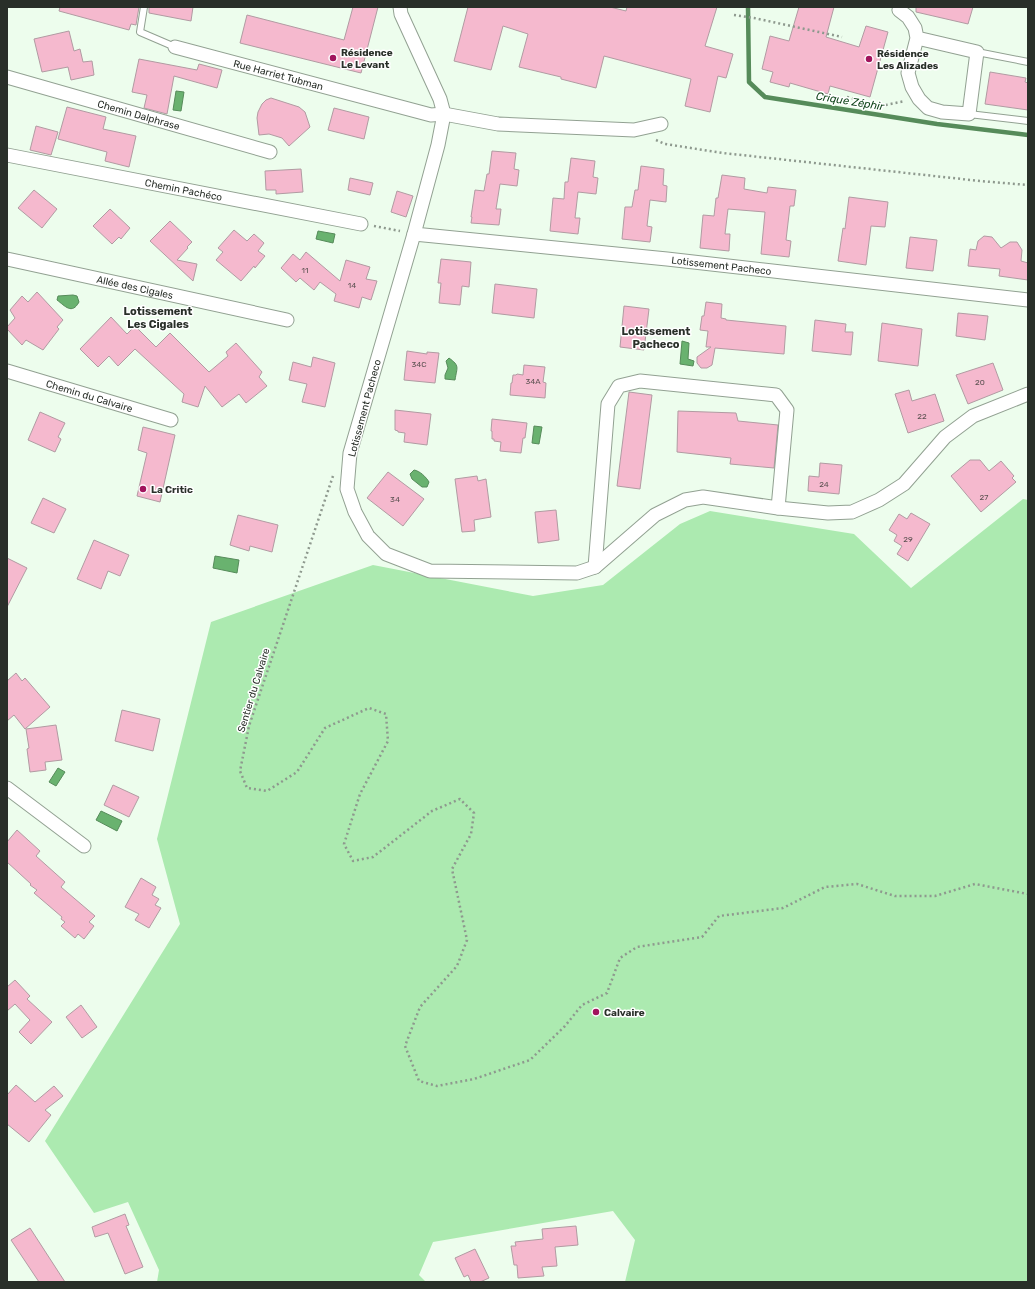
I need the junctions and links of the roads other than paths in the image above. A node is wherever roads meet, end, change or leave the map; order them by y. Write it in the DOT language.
graph roads {
  1 [pos="144,7"];
  2 [pos="400,7"];
  3 [pos="900,7"];
  4 [pos="917,38"];
  5 [pos="175,47"];
  6 [pos="978,52"];
  7 [pos="1028,62"];
  8 [pos="7,77"];
  9 [pos="444,114"];
  10 [pos="969,114"];
  11 [pos="1028,121"];
  12 [pos="661,124"];
  13 [pos="270,152"];
  14 [pos="7,155"];
  15 [pos="361,224"];
  16 [pos="414,234"];
  17 [pos="7,259"];
  18 [pos="1028,300"];
  19 [pos="287,320"];
  20 [pos="7,371"];
  21 [pos="1028,394"];
  22 [pos="171,420"];
  23 [pos="778,508"];
  24 [pos="595,567"];
  25 [pos="7,788"];
  26 [pos="84,846"];
  1 -- 5 [label="lane, Rue Harriet Tubman"];
  2 -- 9 [label="street"];
  3 -- 4 [label="street"];
  4 -- 6 [label="street"];
  4 -- 10 [label="street"];
  5 -- 9 [label="street, Rue Harriet Tubman"];
  6 -- 7 [label="lane"];
  6 -- 10 [label="street"];
  8 -- 13 [label="street, Chemin Dalphrase"];
  9 -- 12 [label="street, Rue Harriet Tubman"];
  9 -- 16 [label="street, Lotissement Pacheco"];
  10 -- 11 [label="lane"];
  14 -- 15 [label="street, Chemin Pachéco"];
  16 -- 18 [label="street, Lotissement Pacheco"];
  16 -- 24 [label="street, Lotissement Pacheco"];
  17 -- 19 [label="street, Allée des Cigales"];
  20 -- 22 [label="street, Chemin du Calvaire"];
  21 -- 23 [label="street, Lotissement Pacheco"];
  23 -- 24 [label="street, Lotissement Pacheco"];
  23 -- 24 [label="street"];
  25 -- 26 [label="street"];
}
